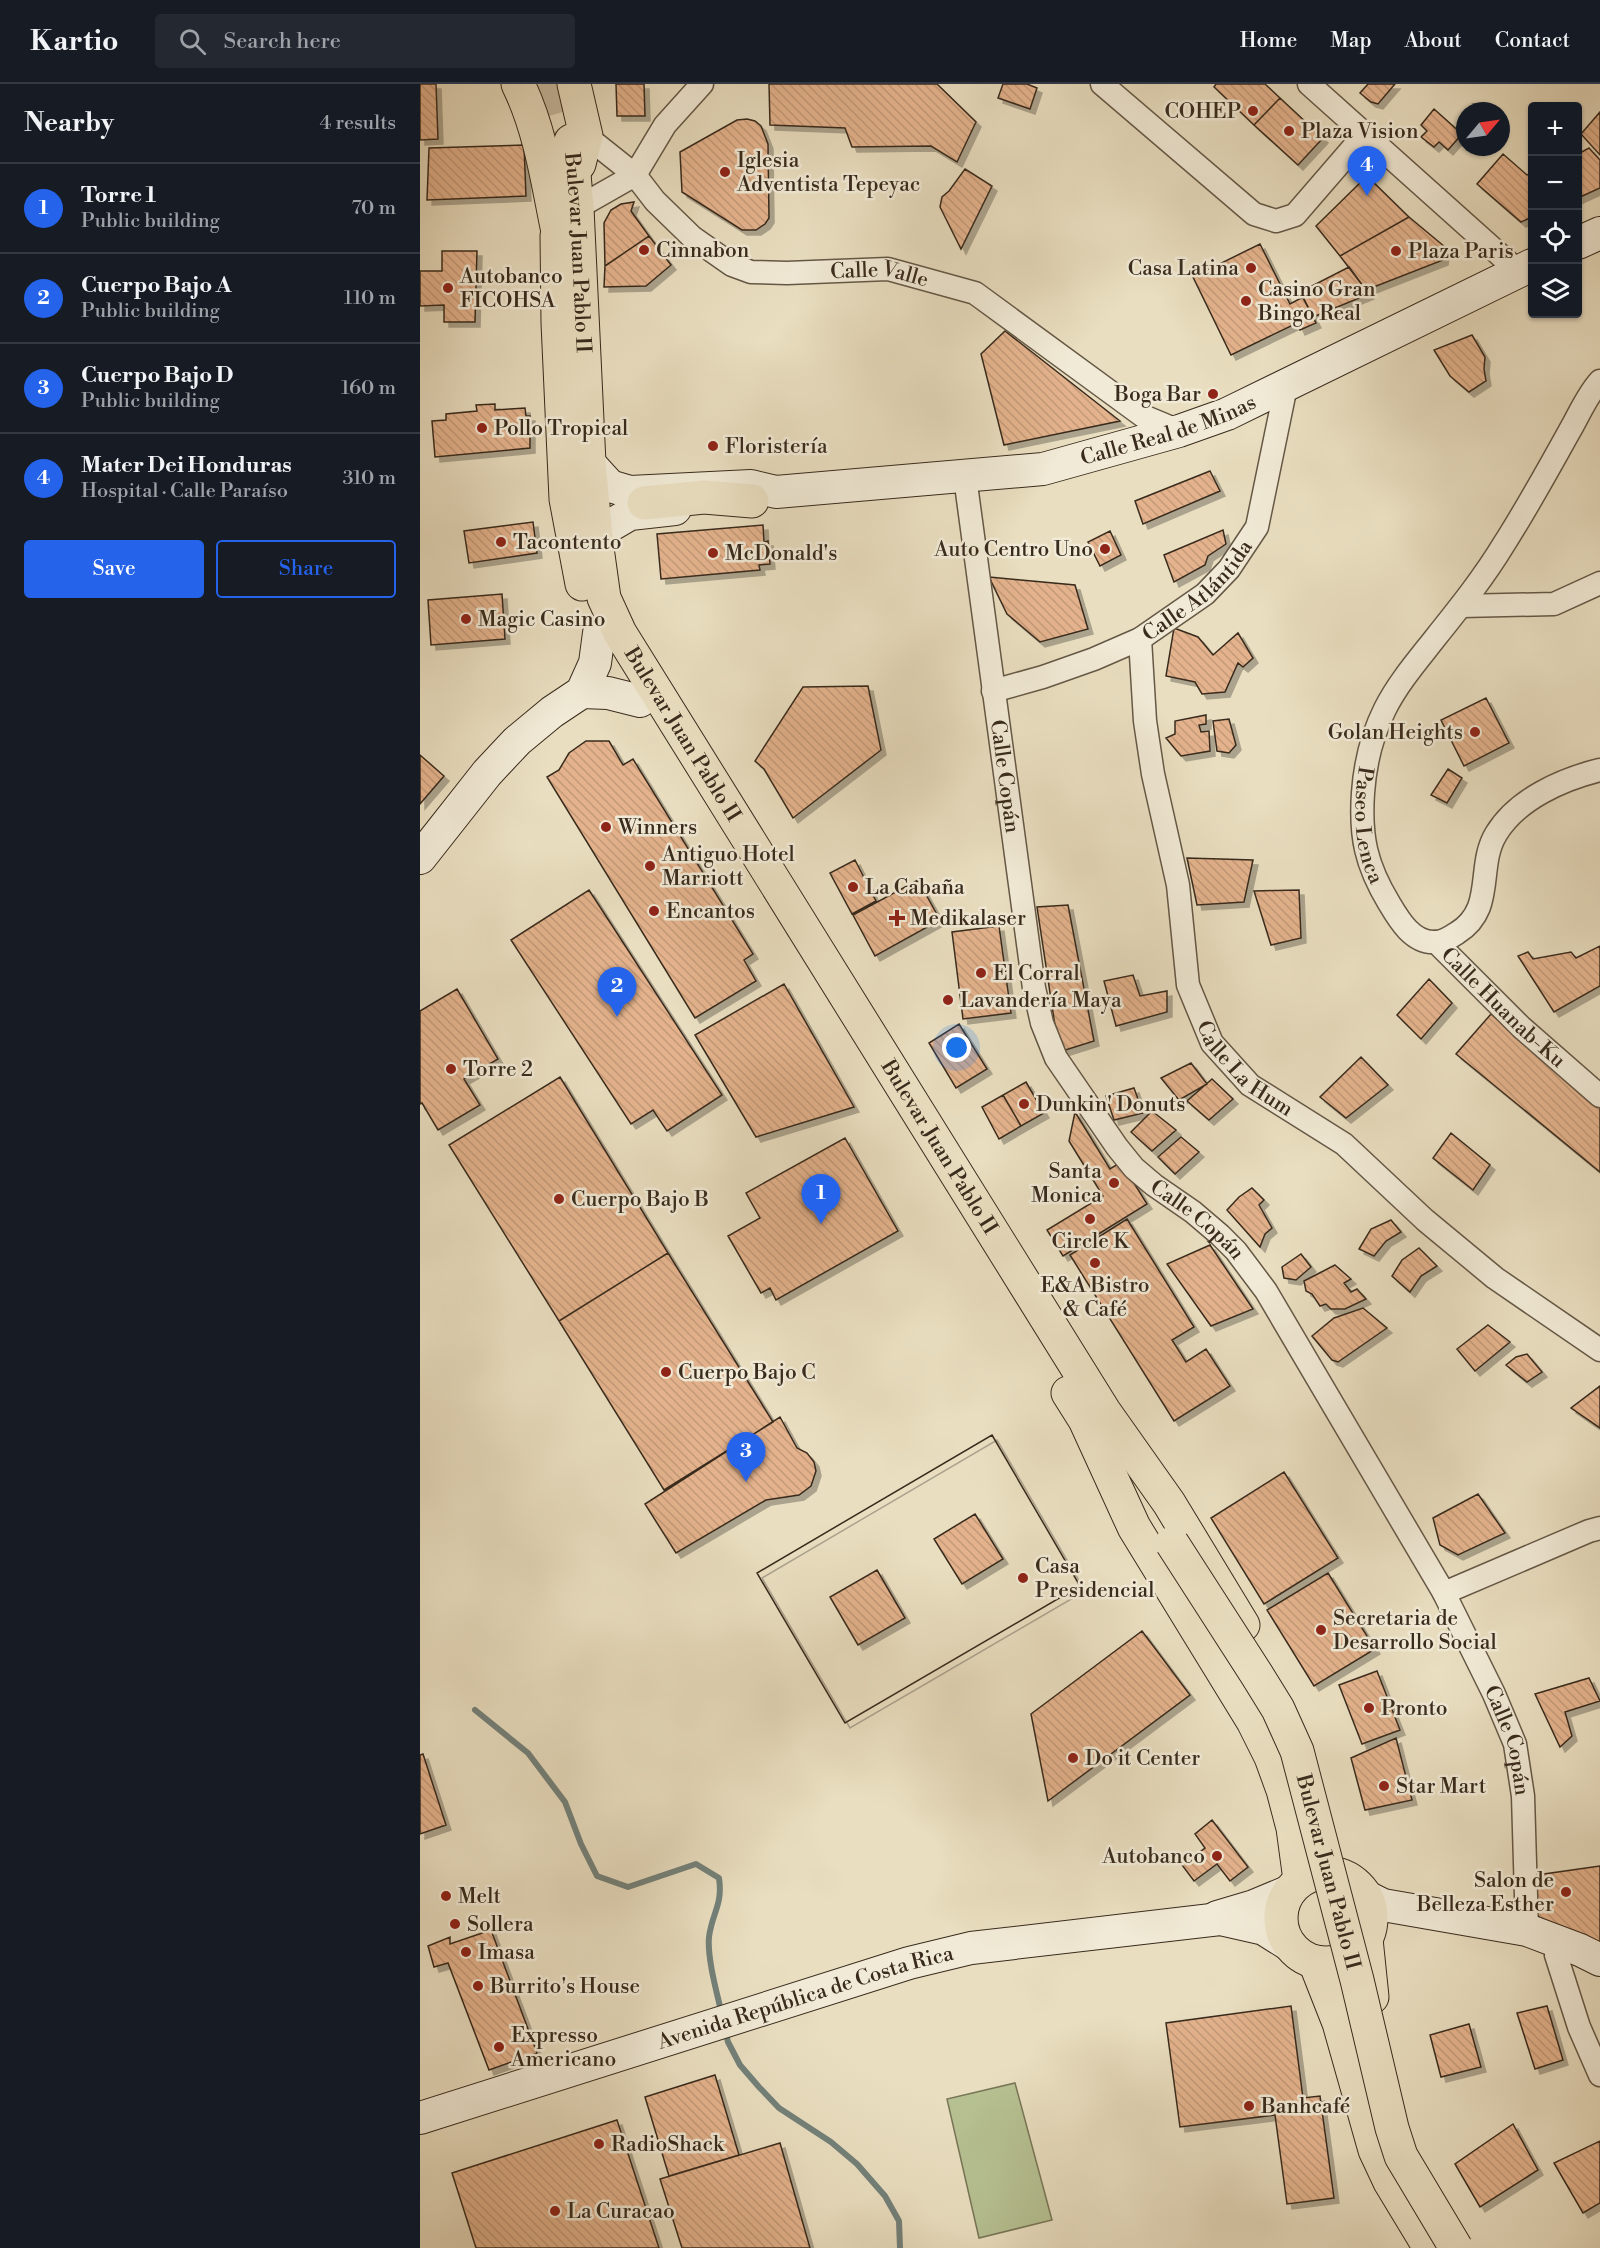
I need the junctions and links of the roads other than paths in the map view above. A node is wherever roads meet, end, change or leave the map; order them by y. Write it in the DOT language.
graph roads {
  1 [pos="518,84"];
  2 [pos="574,84"];
  3 [pos="702,84"];
  4 [pos="1102,84"];
  5 [pos="1309,84"];
  6 [pos="1365,134"];
  7 [pos="578,139"];
  8 [pos="635,175"];
  9 [pos="566,199"];
  10 [pos="1600,233"];
  11 [pos="1582,241"];
  12 [pos="1526,268"];
  13 [pos="558,302"];
  14 [pos="1600,381"];
  15 [pos="1286,386"];
  16 [pos="1179,431"];
  17 [pos="582,457"];
  18 [pos="965,477"];
  19 [pos="764,496"];
  20 [pos="644,503"];
  21 [pos="597,548"];
  22 [pos="1600,583"];
  23 [pos="1461,606"];
  24 [pos="599,633"];
  25 [pos="1140,639"];
  26 [pos="993,691"];
  27 [pos="582,692"];
  28 [pos="640,701"];
  29 [pos="1600,770"];
  30 [pos="420,858"];
  31 [pos="1436,942"];
  32 [pos="1600,1096"];
  33 [pos="1600,1350"];
  34 [pos="1094,1416"];
  35 [pos="1600,1528"];
  36 [pos="1443,1593"];
  37 [pos="1295,1885"];
  38 [pos="1361,1909"];
  39 [pos="1198,1922"];
  40 [pos="1527,1930"];
  41 [pos="1303,1954"];
  42 [pos="1556,1955"];
  43 [pos="1600,1960"];
  44 [pos="1600,1970"];
  45 [pos="1600,2075"];
  46 [pos="420,2118"];
  47 [pos="1430,2248"];
  48 [pos="1456,2248"];
  49 [pos="1467,2248"];
  1 -- 9 [label="main road"];
  2 -- 7 [label="main road"];
  3 -- 8 [label="street"];
  4 -- 6 [label="street"];
  5 -- 6 [label="street"];
  6 -- 12 [label="street"];
  7 -- 8 [label="street, Calle Valle"];
  7 -- 9 [label="main road"];
  8 -- 9 [label="street"];
  8 -- 16 [label="street, Calle Valle"];
  9 -- 13 [label="main road, Bulevar Juan Pablo II"];
  9 -- 17 [label="main road, Bulevar Juan Pablo II"];
  10 -- 11 [label="street"];
  12 -- 15 [label="street, Calle Real de Minas"];
  13 -- 17 [label="main road"];
  13 -- 24 [label="main road, Bulevar Juan Pablo II"];
  14 -- 23 [label="street, Paseo Lenca"];
  15 -- 16 [label="street, Calle Real de Minas"];
  15 -- 25 [label="street, Calle Atlántida"];
  16 -- 18 [label="street, Calle Real de Minas"];
  17 -- 19 [label="street, Calle Real de Minas"];
  17 -- 21 [label="main road, Bulevar Juan Pablo II"];
  18 -- 19 [label="street, Calle Real de Minas"];
  18 -- 26 [label="street, Calle Copán"];
  19 -- 20 [label="main road"];
  19 -- 21 [label="street, Calle Real de Minas"];
  21 -- 34 [label="main road, Bulevar Juan Pablo II"];
  22 -- 23 [label="street"];
  23 -- 31 [label="street, Paseo Lenca"];
  24 -- 27 [label="street"];
  24 -- 28 [label="main road, Bulevar Juan Pablo II"];
  25 -- 26 [label="street, Calle Atlántida"];
  25 -- 33 [label="street, Calle La Hum"];
  26 -- 36 [label="street, Calle Copán"];
  27 -- 28 [label="street"];
  27 -- 30 [label="street"];
  28 -- 34 [label="main road, Bulevar Juan Pablo II"];
  29 -- 31 [label="street"];
  31 -- 32 [label="street, Calle Huanab-Ku"];
  34 -- 37 [label="main road, Bulevar Juan Pablo II"];
  34 -- 38 [label="main road, Bulevar Juan Pablo II"];
  34 -- 48 [label="main road, Bulevar Juan Pablo II, bridge"];
  35 -- 36 [label="street"];
  36 -- 40 [label="street, Calle Copán"];
  37 -- 38 [label="main road"];
  37 -- 39 [label="street, Avenida República de Costa Rica"];
  37 -- 41 [label="main road"];
  38 -- 40 [label="street"];
  38 -- 41 [label="main road"];
  38 -- 42 [label="street"];
  38 -- 49 [label="main road, Bulevar Juan Pablo II"];
  39 -- 41 [label="street, Avenida República de Costa Rica"];
  39 -- 46 [label="street, Avenida República de Costa Rica"];
  40 -- 43 [label="street"];
  41 -- 47 [label="main road, Bulevar Juan Pablo II"];
  42 -- 44 [label="street"];
  42 -- 45 [label="street"];
}
